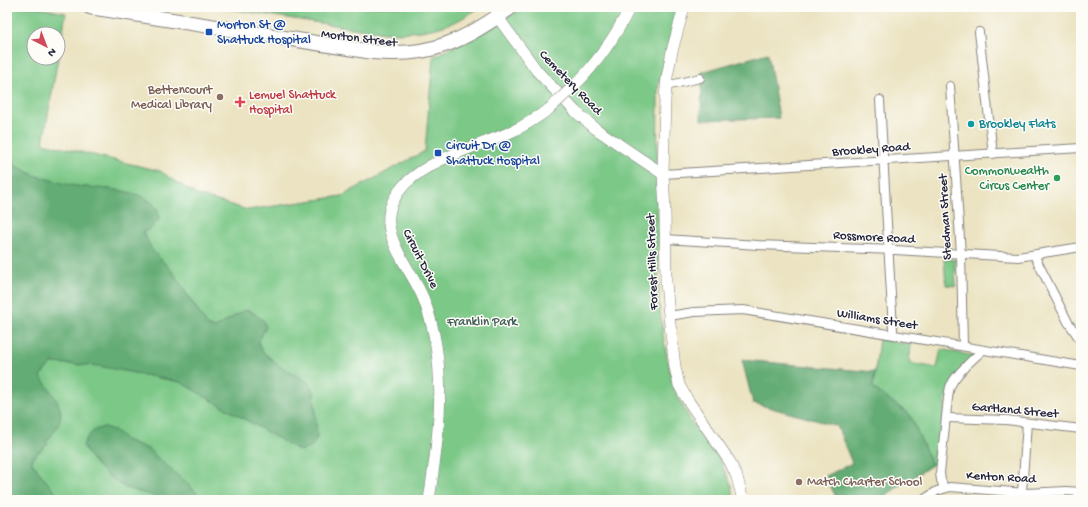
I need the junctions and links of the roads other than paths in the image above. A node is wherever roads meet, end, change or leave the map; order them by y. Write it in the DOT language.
graph roads {
  1 [pos="90,7"];
  2 [pos="144,7"];
  3 [pos="511,7"];
  4 [pos="630,7"];
  5 [pos="684,7"];
  6 [pos="496,10"];
  7 [pos="978,32"];
  8 [pos="700,78"];
  9 [pos="666,86"];
  10 [pos="950,86"];
  11 [pos="880,100"];
  12 [pos="1081,148"];
  13 [pos="993,154"];
  14 [pos="954,157"];
  15 [pos="884,161"];
  16 [pos="663,174"];
  17 [pos="665,239"];
  18 [pos="1081,247"];
  19 [pos="888,250"];
  20 [pos="961,254"];
  21 [pos="1034,255"];
  22 [pos="669,316"];
  23 [pos="892,334"];
  24 [pos="1081,341"];
  25 [pos="963,346"];
  26 [pos="983,350"];
  27 [pos="1081,366"];
  28 [pos="947,418"];
  29 [pos="1026,423"];
  30 [pos="1081,429"];
  31 [pos="944,488"];
  32 [pos="1022,492"];
  33 [pos="1081,492"];
  34 [pos="429,500"];
  35 [pos="743,500"];
  36 [pos="923,500"];
  1 -- 6 [label="highway, Morton Street"];
  2 -- 6 [label="highway, Morton Street"];
  3 -- 6 [label="highway, Morton Street"];
  4 -- 34 [label="street, Circuit Drive, bridge"];
  5 -- 9 [label="street, Forest Hills Street"];
  6 -- 16 [label="street, Cemetery Road"];
  7 -- 13 [label="street"];
  8 -- 9 [label="street"];
  9 -- 16 [label="street, Forest Hills Street"];
  10 -- 14 [label="street, Stedman Street"];
  11 -- 15 [label="street"];
  12 -- 13 [label="street, Brookley Road"];
  13 -- 14 [label="street, Brookley Road"];
  14 -- 15 [label="street, Brookley Road"];
  14 -- 20 [label="street, Stedman Street"];
  15 -- 16 [label="street, Brookley Road"];
  15 -- 19 [label="street"];
  16 -- 17 [label="street, Forest Hills Street"];
  17 -- 19 [label="street, Rossmore Road"];
  17 -- 22 [label="street, Forest Hills Street"];
  18 -- 21 [label="street, Rossmore Road"];
  19 -- 20 [label="street, Rossmore Road"];
  19 -- 23 [label="street"];
  20 -- 21 [label="street, Rossmore Road"];
  20 -- 25 [label="street, Stedman Street"];
  21 -- 24 [label="street"];
  22 -- 23 [label="street, Williams Street"];
  22 -- 35 [label="street, Forest Hills Street"];
  23 -- 25 [label="street, Williams Street"];
  25 -- 26 [label="street, Williams Street"];
  26 -- 27 [label="street, Williams Street"];
  26 -- 28 [label="street"];
  28 -- 29 [label="street, Gartland Street"];
  28 -- 31 [label="street"];
  29 -- 30 [label="street, Gartland Street"];
  29 -- 32 [label="street"];
  31 -- 32 [label="street, Kenton Road"];
  31 -- 36 [label="street, Kenton Road"];
  32 -- 33 [label="street, Kenton Road"];
}
